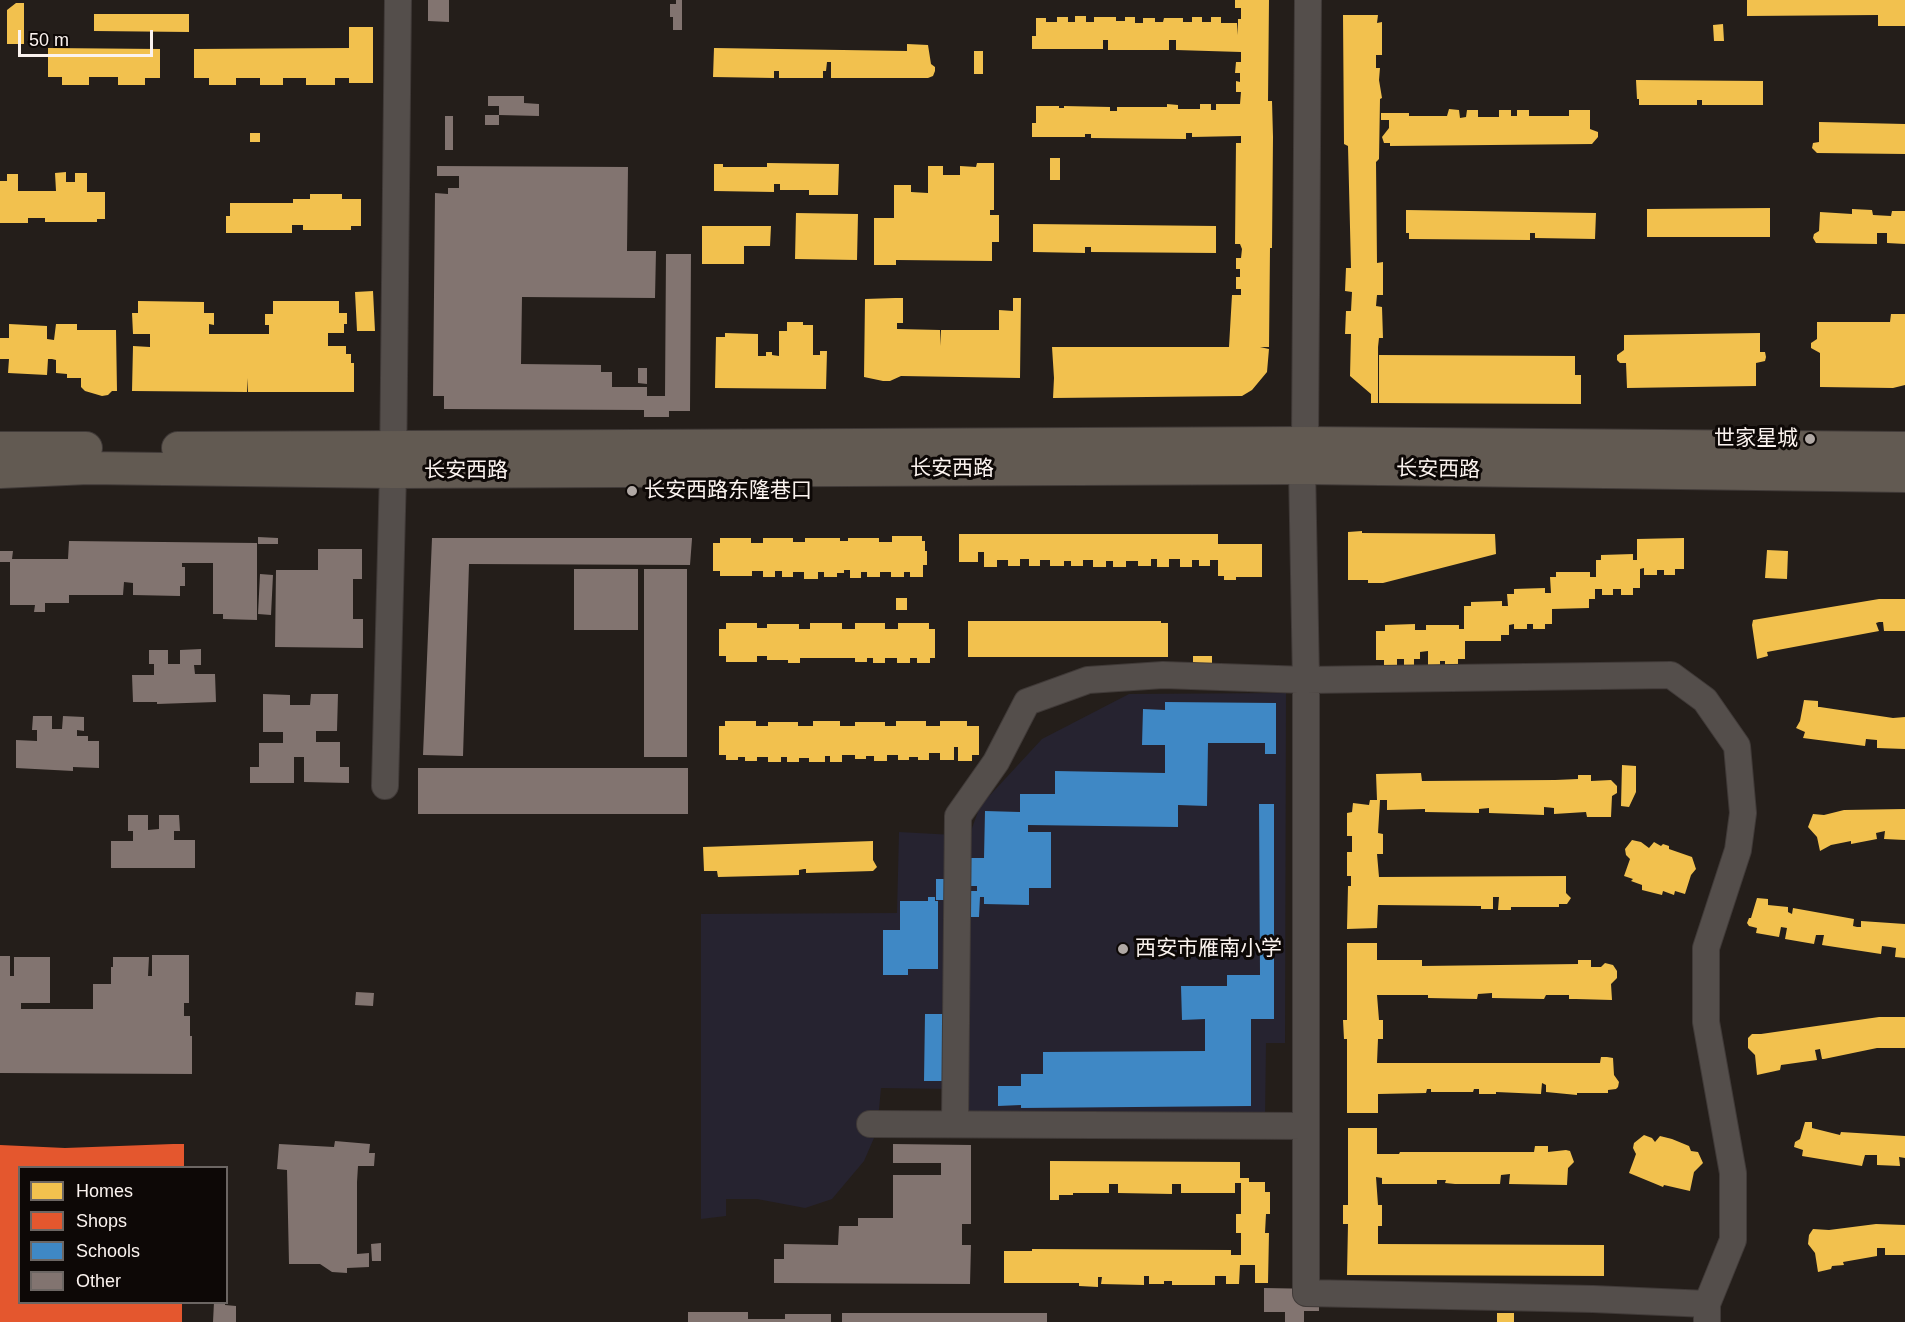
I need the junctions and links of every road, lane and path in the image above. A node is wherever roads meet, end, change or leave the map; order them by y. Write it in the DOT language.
graph roads {
  1 [pos="398,0"];
  2 [pos="1308,0"];
  3 [pos="0,448"];
  4 [pos="1905,448"];
  5 [pos="1303,456"];
  6 [pos="393,459"];
  7 [pos="0,472"];
  8 [pos="1905,476"];
  9 [pos="1306,680"];
  10 [pos="385,786"];
  11 [pos="870,1124"];
  12 [pos="955,1124"];
  13 [pos="1306,1126"];
  14 [pos="1707,1313"];
  1 -- 6 [label="street"];
  2 -- 5 [label="street"];
  3 -- 6 [label="main road, 长安西路"];
  4 -- 5 [label="main road, 长安西路"];
  5 -- 6 [label="main road, 长安西路"];
  5 -- 8 [label="main road, 长安西路"];
  5 -- 9 [label="street"];
  6 -- 7 [label="main road, 长安西路"];
  6 -- 10 [label="street"];
  9 -- 12 [label="street"];
  9 -- 13 [label="street"];
  9 -- 14 [label="street"];
  11 -- 12 [label="street"];
  12 -- 13 [label="street"];
  13 -- 14 [label="street"];
}
